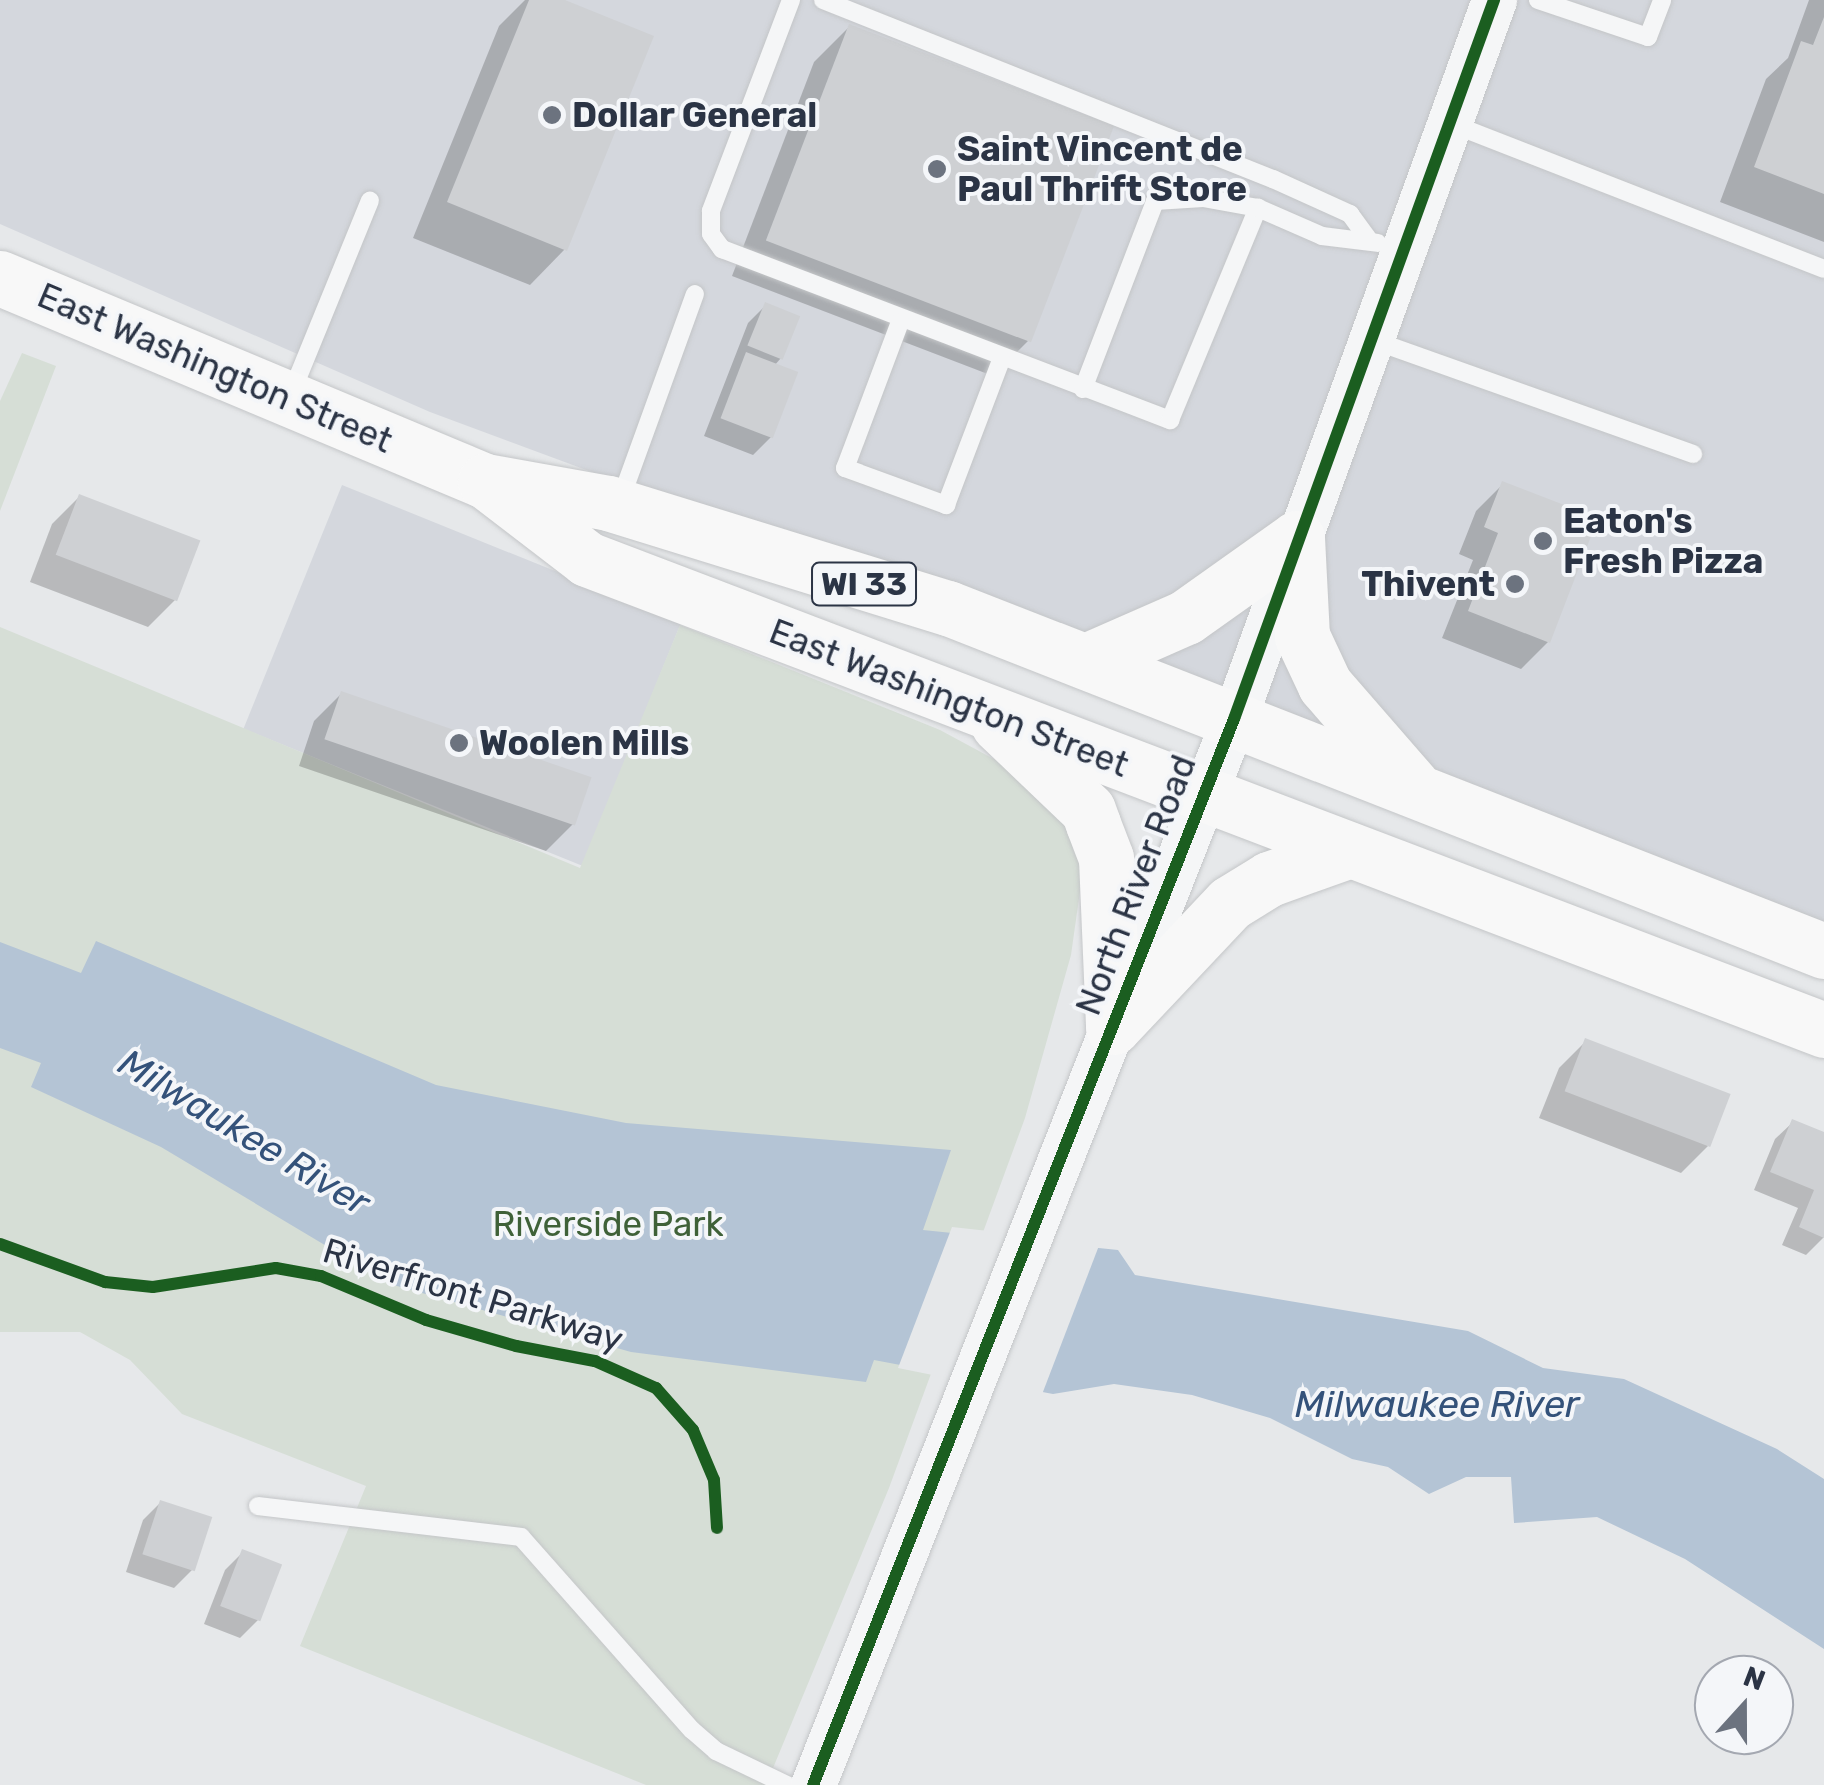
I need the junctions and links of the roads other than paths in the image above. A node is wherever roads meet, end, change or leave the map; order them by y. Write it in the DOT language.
graph roads {
  1 [pos="791,0"];
  2 [pos="823,0"];
  3 [pos="1494,0"];
  4 [pos="1538,0"];
  5 [pos="1662,0"];
  6 [pos="1449,123"];
  7 [pos="370,200"];
  8 [pos="1258,208"];
  9 [pos="1385,246"];
  10 [pos="1824,270"];
  11 [pos="0,278"];
  12 [pos="695,294"];
  13 [pos="900,322"];
  14 [pos="1370,339"];
  15 [pos="1001,360"];
  16 [pos="1083,389"];
  17 [pos="289,399"];
  18 [pos="1693,454"];
  19 [pos="485,481"];
  20 [pos="618,506"];
  21 [pos="1298,538"];
  22 [pos="1086,661"];
  23 [pos="990,714"];
  24 [pos="1234,719"];
  25 [pos="1418,791"];
  26 [pos="1204,794"];
  27 [pos="1350,850"];
  28 [pos="1824,952"];
  29 [pos="1112,1028"];
  30 [pos="1824,1030"];
  31 [pos="258,1506"];
  32 [pos="787,1785"];
  33 [pos="814,1785"];
  1 -- 13 [label="lane"];
  2 -- 9 [label="lane"];
  3 -- 6 [label="street, North River Road"];
  4 -- 5 [label="lane"];
  6 -- 9 [label="street, North River Road"];
  6 -- 10 [label="lane"];
  7 -- 17 [label="lane"];
  8 -- 9 [label="lane"];
  8 -- 16 [label="lane"];
  8 -- 16 [label="lane"];
  9 -- 14 [label="street, North River Road"];
  11 -- 17 [label="main road, East Washington Street / WI 33"];
  12 -- 20 [label="lane"];
  13 -- 15 [label="lane"];
  13 -- 15 [label="lane"];
  14 -- 18 [label="lane"];
  14 -- 21 [label="street, North River Road"];
  15 -- 16 [label="lane"];
  17 -- 19 [label="main road, East Washington Street / WI 33"];
  19 -- 20 [label="main road, East Washington Street / WI 33"];
  19 -- 23 [label="main road, East Washington Street / WI 33"];
  20 -- 22 [label="main road, East Washington Street / WI 33"];
  21 -- 22 [label="main road"];
  21 -- 24 [label="street, North River Road"];
  21 -- 25 [label="main road"];
  22 -- 24 [label="main road, East Washington Street / WI 33"];
  23 -- 26 [label="main road, East Washington Street / WI 33"];
  23 -- 29 [label="main road"];
  24 -- 25 [label="main road, East Washington Street / WI 33"];
  24 -- 26 [label="street, North River Road"];
  25 -- 28 [label="main road, East Washington Street / WI 33"];
  26 -- 27 [label="main road, East Washington Street / WI 33"];
  26 -- 29 [label="street, North River Road"];
  27 -- 29 [label="main road"];
  27 -- 30 [label="main road, East Washington Street / WI 33"];
  29 -- 33 [label="street, North River Road"];
  31 -- 32 [label="lane"];
}
